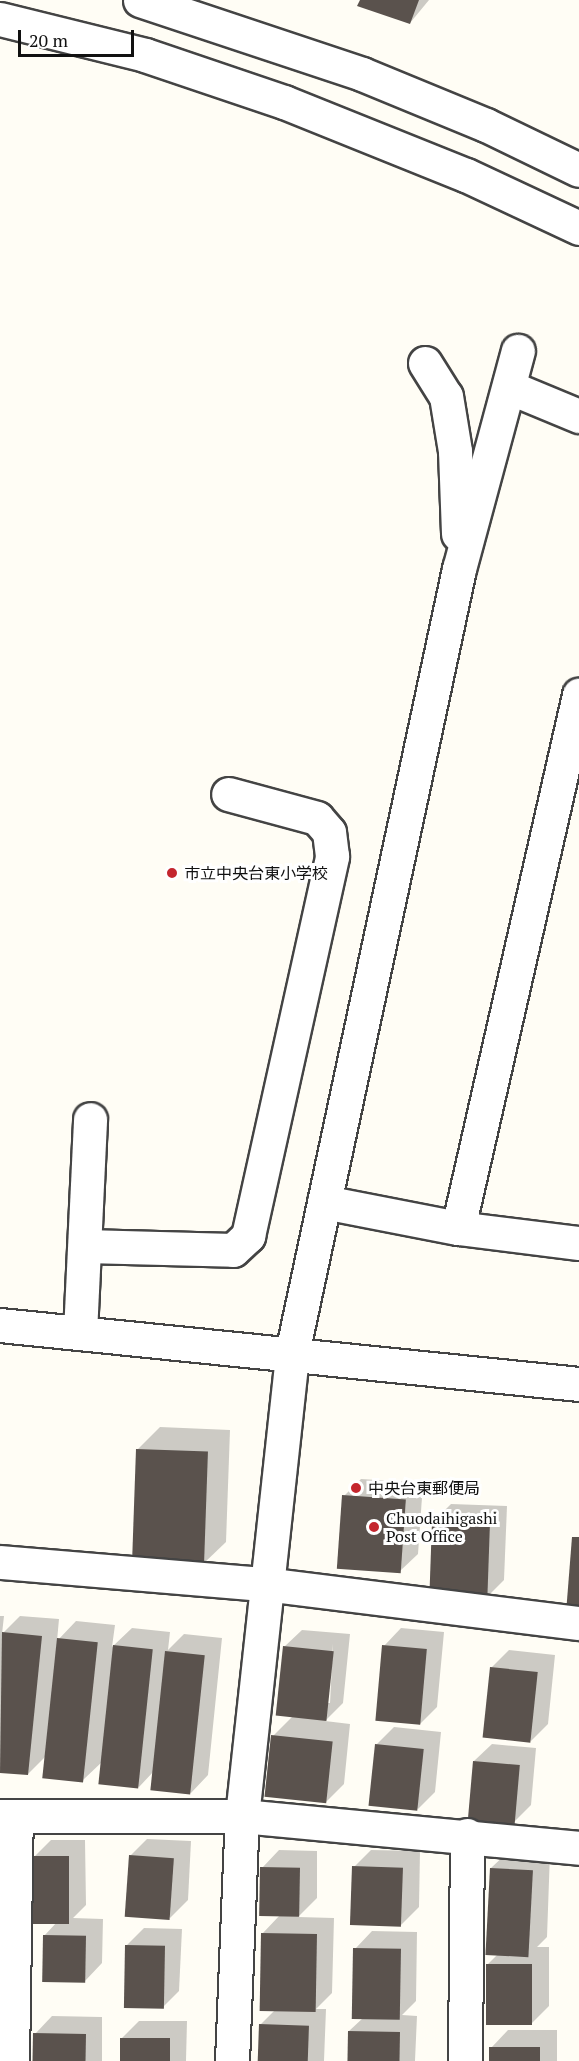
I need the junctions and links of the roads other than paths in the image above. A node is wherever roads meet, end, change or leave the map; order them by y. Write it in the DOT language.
graph roads {
  1 [pos="140,0"];
  2 [pos="0,19"];
  3 [pos="579,170"];
  4 [pos="579,228"];
  5 [pos="518,351"];
  6 [pos="425,363"];
  7 [pos="508,387"];
  8 [pos="579,416"];
  9 [pos="459,569"];
  10 [pos="579,695"];
  11 [pos="228,794"];
  12 [pos="90,1119"];
  13 [pos="324,1202"];
  14 [pos="458,1228"];
  15 [pos="579,1243"];
  16 [pos="85,1246"];
  17 [pos="0,1325"];
  18 [pos="80,1333"];
  19 [pos="292,1353"];
  20 [pos="579,1384"];
  21 [pos="0,1562"];
  22 [pos="264,1584"];
  23 [pos="579,1623"];
  24 [pos="242,1815"];
  25 [pos="8,1817"];
  26 [pos="467,1835"];
  27 [pos="579,1848"];
  28 [pos="12,2061"];
  29 [pos="232,2061"];
  30 [pos="465,2061"];
  1 -- 3 [label="street"];
  2 -- 4 [label="street"];
  5 -- 7 [label="street"];
  6 -- 9 [label="street"];
  7 -- 8 [label="street"];
  7 -- 9 [label="street"];
  9 -- 13 [label="street"];
  10 -- 14 [label="street"];
  11 -- 16 [label="street"];
  12 -- 16 [label="street"];
  13 -- 14 [label="street"];
  13 -- 19 [label="street"];
  14 -- 15 [label="street"];
  16 -- 18 [label="street"];
  17 -- 18 [label="street"];
  18 -- 19 [label="street"];
  19 -- 20 [label="street"];
  19 -- 22 [label="street"];
  21 -- 22 [label="street"];
  22 -- 23 [label="street"];
  22 -- 24 [label="street"];
  24 -- 25 [label="street"];
  24 -- 26 [label="street"];
  24 -- 29 [label="street"];
  25 -- 28 [label="street"];
  26 -- 27 [label="street"];
  26 -- 30 [label="street"];
}
